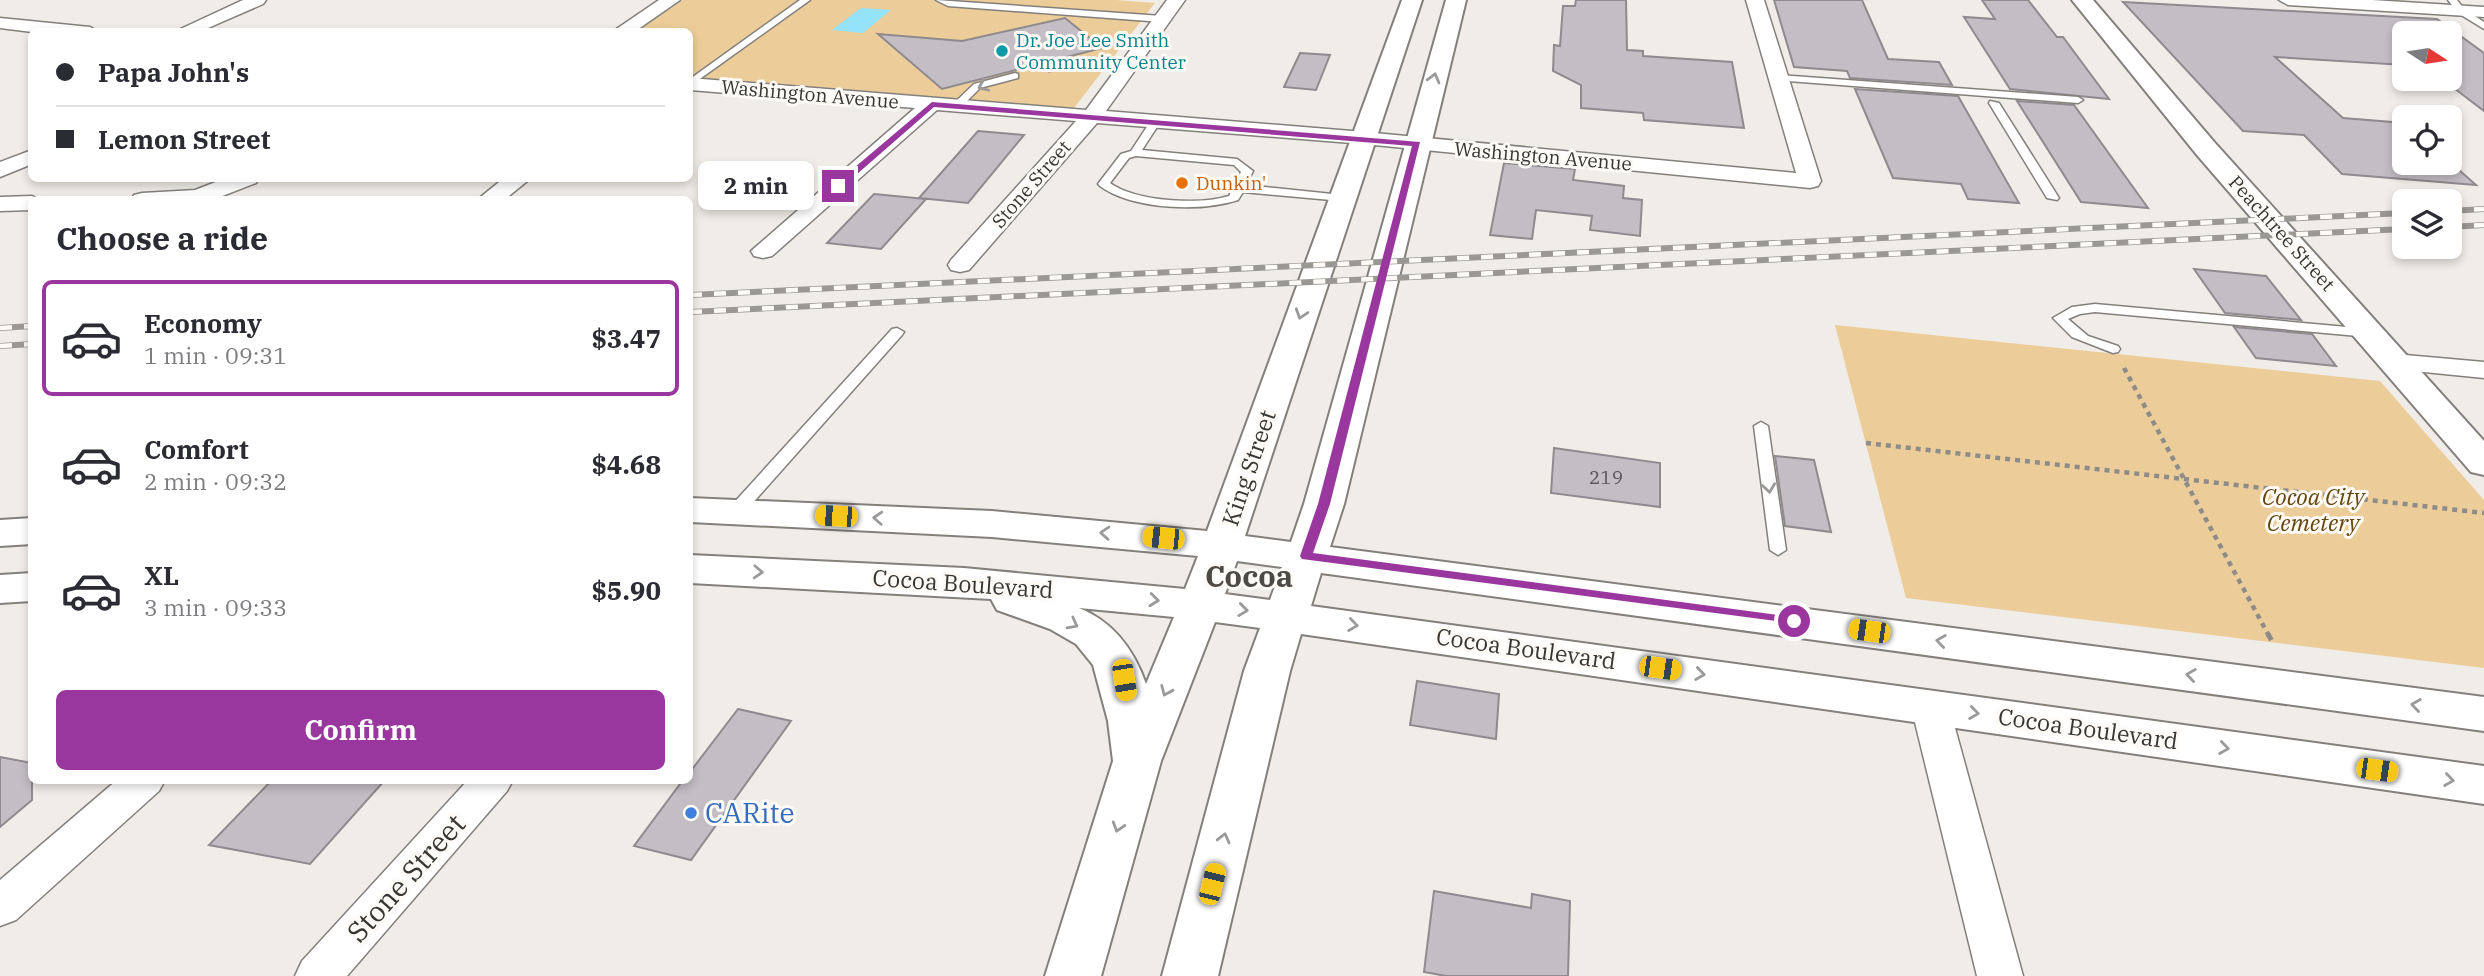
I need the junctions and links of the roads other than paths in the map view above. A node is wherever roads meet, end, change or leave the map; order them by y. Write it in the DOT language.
graph roads {
  1 [pos="257,0"];
  2 [pos="671,0"];
  3 [pos="806,0"];
  4 [pos="940,0"];
  5 [pos="1176,0"];
  6 [pos="1412,0"];
  7 [pos="1443,0"];
  8 [pos="1456,0"];
  9 [pos="1755,0"];
  10 [pos="2082,0"];
  11 [pos="2288,0"];
  12 [pos="2456,5"];
  13 [pos="2484,12"];
  14 [pos="1162,19"];
  15 [pos="0,23"];
  16 [pos="1449,24"];
  17 [pos="2484,26"];
  18 [pos="192,28"];
  19 [pos="627,28"];
  20 [pos="28,29"];
  21 [pos="28,35"];
  22 [pos="10,42"];
  23 [pos="1128,65"];
  24 [pos="1049,68"];
  25 [pos="1015,76"];
  26 [pos="1779,78"];
  27 [pos="693,81"];
  28 [pos="693,83"];
  29 [pos="2078,100"];
  30 [pos="1994,103"];
  31 [pos="932,104"];
  32 [pos="956,106"];
  33 [pos="1091,116"];
  34 [pos="1156,121"];
  35 [pos="1364,138"];
  36 [pos="1417,144"];
  37 [pos="1135,153"];
  38 [pos="1166,156"];
  39 [pos="28,158"];
  40 [pos="0,170"];
  41 [pos="238,182"];
  42 [pos="514,182"];
  43 [pos="1239,188"];
  44 [pos="205,196"];
  45 [pos="494,196"];
  46 [pos="1342,198"];
  47 [pos="2053,198"];
  48 [pos="1225,201"];
  49 [pos="28,203"];
  50 [pos="0,204"];
  51 [pos="763,251"];
  52 [pos="960,265"];
  53 [pos="897,332"];
  54 [pos="2369,333"];
  55 [pos="2113,349"];
  56 [pos="2394,362"];
  57 [pos="2484,370"];
  58 [pos="1760,426"];
  59 [pos="2484,464"];
  60 [pos="693,510"];
  61 [pos="736,511"];
  62 [pos="28,531"];
  63 [pos="0,533"];
  64 [pos="1222,545"];
  65 [pos="1777,550"];
  66 [pos="1306,556"];
  67 [pos="693,569"];
  68 [pos="964,582"];
  69 [pos="28,587"];
  70 [pos="0,589"];
  71 [pos="1200,605"];
  72 [pos="1286,615"];
  73 [pos="1930,706"];
  74 [pos="2484,714"];
  75 [pos="1137,761"];
  76 [pos="140,784"];
  77 [pos="489,784"];
  78 [pos="2484,786"];
  79 [pos="0,907"];
  80 [pos="318,976"];
  81 [pos="1073,976"];
  82 [pos="1190,976"];
  83 [pos="2000,976"];
  1 -- 18 [label="street"];
  2 -- 19 [label="street"];
  3 -- 27 [label="lane"];
  4 -- 14 [label="lane"];
  5 -- 14 [label="street, Stone Street"];
  6 -- 35 [label="main road, King Street"];
  7 -- 16 [label="main road"];
  8 -- 16 [label="main road"];
  9 -- 26 [label="street"];
  10 -- 54 [label="main road, Peachtree Street"];
  11 -- 12 [label="street"];
  12 -- 13 [label="street"];
  12 -- 17 [label="lane"];
  14 -- 23 [label="street, Stone Street"];
  15 -- 20 [label="street"];
  36 -- 16 [label="main road, one-way"];
  21 -- 22 [label="street"];
  23 -- 24 [label="lane"];
  23 -- 33 [label="street, Stone Street"];
  25 -- 32 [label="lane, one-way"];
  26 -- 29 [label="lane"];
  26 -- 36 [label="street, Washington Avenue"];
  28 -- 31 [label="street, Washington Avenue"];
  30 -- 47 [label="lane"];
  31 -- 32 [label="street, Washington Avenue"];
  31 -- 51 [label="street"];
  32 -- 33 [label="street, Washington Avenue"];
  33 -- 34 [label="street, Washington Avenue"];
  33 -- 52 [label="street, Stone Street"];
  34 -- 35 [label="street, Washington Avenue"];
  34 -- 37 [label="lane"];
  35 -- 36 [label="street, Washington Avenue"];
  35 -- 46 [label="main road, King Street"];
  36 -- 66 [label="main road"];
  37 -- 38 [label="lane"];
  37 -- 48 [label="lane"];
  38 -- 43 [label="lane"];
  38 -- 48 [label="lane"];
  39 -- 40 [label="street"];
  41 -- 44 [label="street"];
  42 -- 45 [label="street"];
  43 -- 46 [label="lane"];
  43 -- 48 [label="lane"];
  46 -- 64 [label="main road, King Street, one-way"];
  49 -- 50 [label="street"];
  53 -- 61 [label="lane"];
  54 -- 55 [label="lane"];
  54 -- 56 [label="main road, Peachtree Street"];
  56 -- 57 [label="street"];
  56 -- 59 [label="main road, Peachtree Street"];
  58 -- 65 [label="lane, one-way"];
  60 -- 61 [label="main road"];
  64 -- 61 [label="main road, one-way"];
  62 -- 63 [label="main road"];
  64 -- 66 [label="main road"];
  64 -- 71 [label="main road, King Street"];
  66 -- 72 [label="main road"];
  74 -- 66 [label="main road, one-way"];
  67 -- 68 [label="main road, Cocoa Boulevard, one-way"];
  68 -- 71 [label="main road, Cocoa Boulevard, one-way"];
  68 -- 75 [label="main road, one-way"];
  69 -- 70 [label="main road"];
  71 -- 72 [label="main road, Cocoa Boulevard, one-way"];
  71 -- 75 [label="main road, King Street, one-way"];
  72 -- 73 [label="main road, Cocoa Boulevard, one-way"];
  82 -- 72 [label="main road, one-way"];
  73 -- 78 [label="main road, Cocoa Boulevard, one-way"];
  73 -- 83 [label="street"];
  75 -- 81 [label="main road, King Street, one-way"];
  76 -- 79 [label="street"];
  77 -- 80 [label="street, Stone Street"];
}
